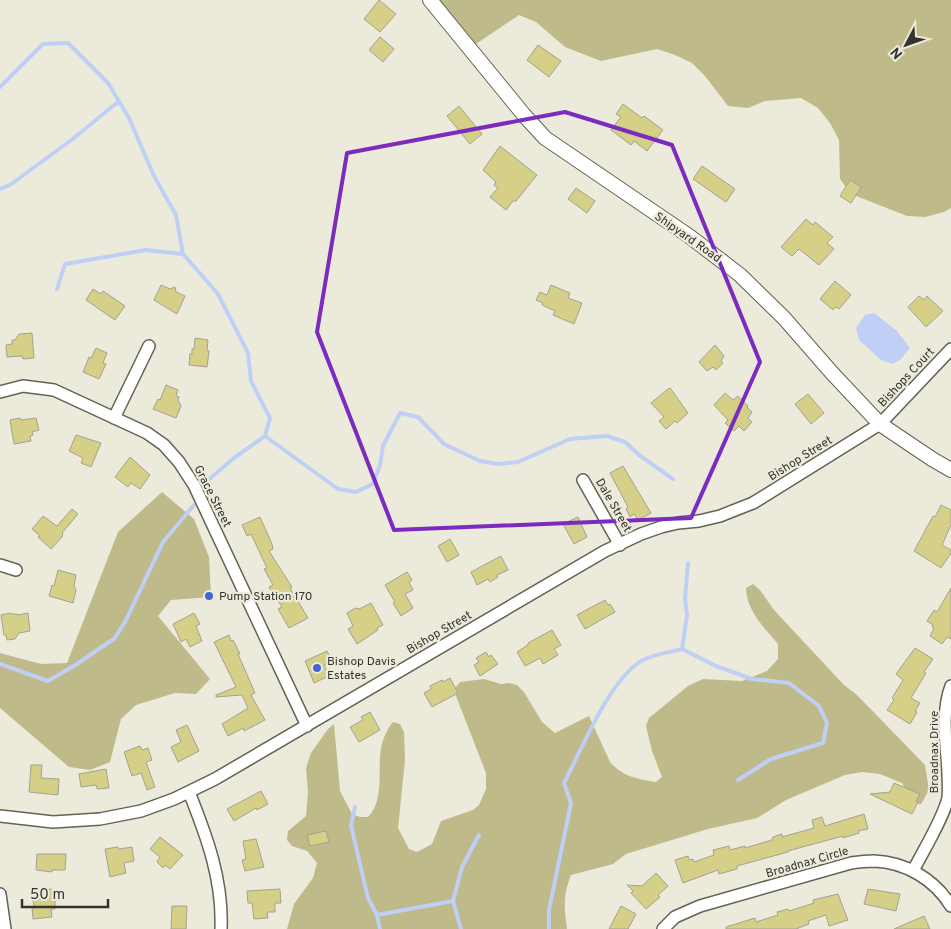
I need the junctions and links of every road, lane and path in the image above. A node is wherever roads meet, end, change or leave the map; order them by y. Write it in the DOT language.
graph roads {
  1 [pos="430,0"];
  2 [pos="149,346"];
  3 [pos="951,349"];
  4 [pos="0,392"];
  5 [pos="114,418"];
  6 [pos="880,424"];
  7 [pos="951,470"];
  8 [pos="583,480"];
  9 [pos="620,545"];
  10 [pos="0,565"];
  11 [pos="16,570"];
  12 [pos="951,686"];
  13 [pos="306,726"];
  14 [pos="189,792"];
  15 [pos="0,816"];
  16 [pos="913,871"];
  17 [pos="0,894"];
  18 [pos="951,906"];
  19 [pos="5,929"];
  20 [pos="221,929"];
  21 [pos="663,929"];
  1 -- 6 [label="street, Shipyard Road"];
  2 -- 5 [label="street"];
  3 -- 6 [label="street, Bishops Court"];
  4 -- 5 [label="street, Grace Street"];
  5 -- 13 [label="street, Grace Street"];
  6 -- 7 [label="street, Shipyard Road"];
  6 -- 9 [label="street, Bishop Street"];
  8 -- 9 [label="street, Dale Street"];
  9 -- 13 [label="street, Bishop Street"];
  10 -- 11 [label="street"];
  12 -- 16 [label="street, Broadnax Drive"];
  13 -- 14 [label="street, Bishop Street"];
  14 -- 15 [label="street, Bishop Street"];
  14 -- 20 [label="street"];
  16 -- 18 [label="street, Broadnax Circle"];
  16 -- 21 [label="street, Broadnax Circle"];
  17 -- 19 [label="street"];
}
